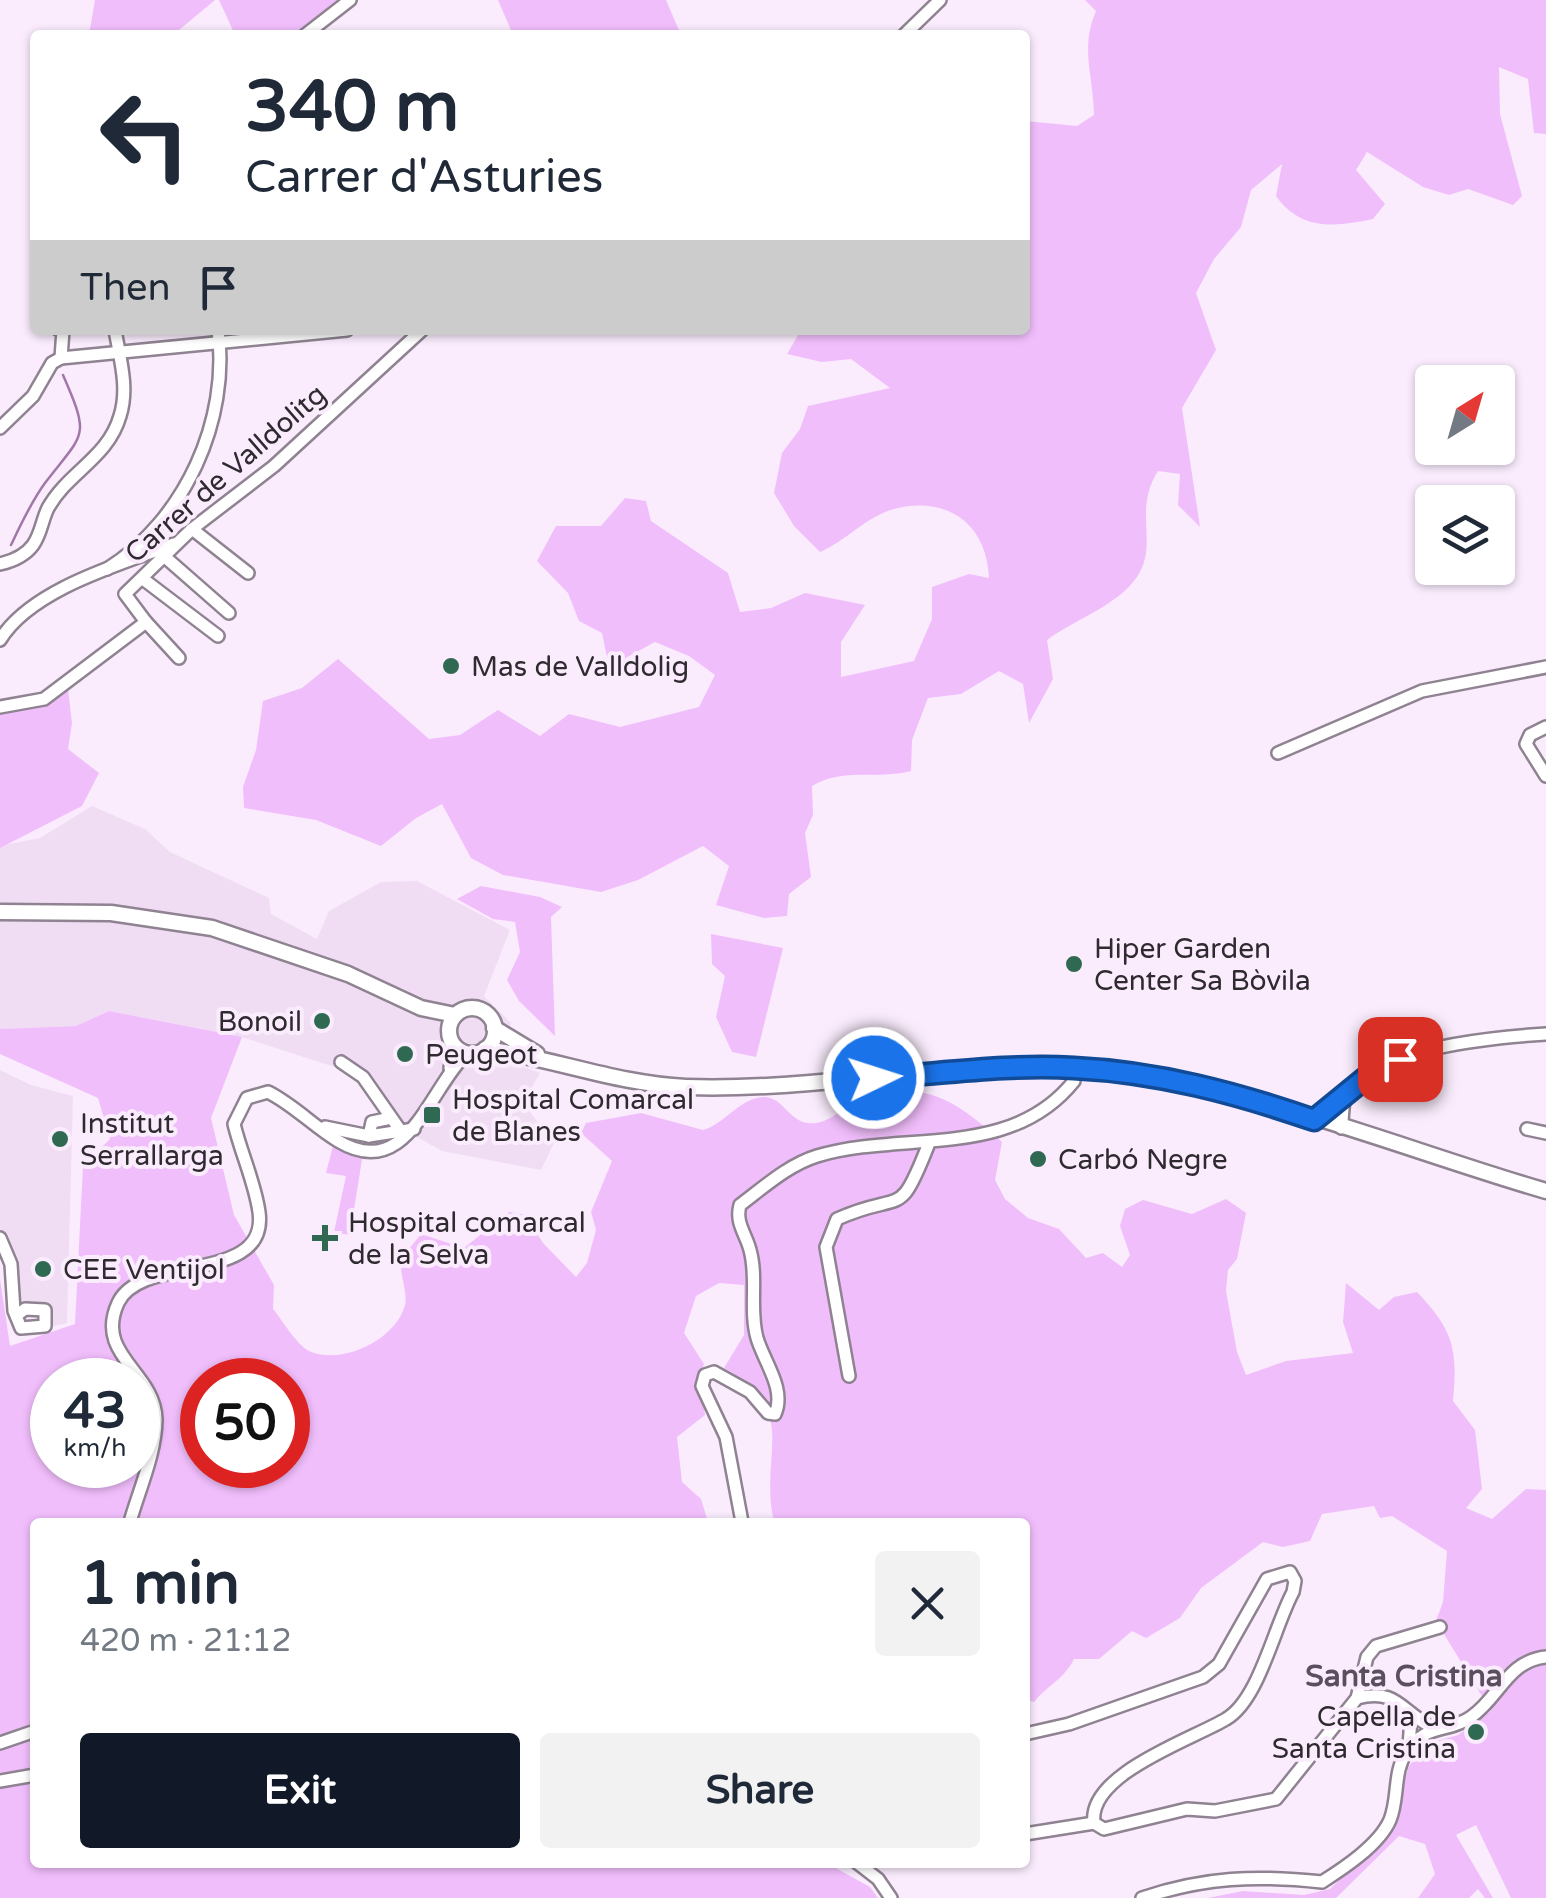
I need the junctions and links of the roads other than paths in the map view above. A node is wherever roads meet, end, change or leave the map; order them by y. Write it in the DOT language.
graph roads {
  1 [pos="350,0"];
  2 [pos="940,0"];
  3 [pos="311,30"];
  4 [pos="909,30"];
  5 [pos="62,335"];
  6 [pos="116,335"];
  7 [pos="417,335"];
  8 [pos="219,336"];
  9 [pos="119,353"];
  10 [pos="56,361"];
  11 [pos="0,428"];
  12 [pos="192,529"];
  13 [pos="178,542"];
  14 [pos="165,557"];
  15 [pos="0,564"];
  16 [pos="107,569"];
  17 [pos="248,573"];
  18 [pos="143,579"];
  19 [pos="229,613"];
  20 [pos="146,622"];
  21 [pos="218,636"];
  22 [pos="0,640"];
  23 [pos="179,658"];
  24 [pos="1546,667"];
  25 [pos="0,707"];
  26 [pos="1546,727"];
  27 [pos="1278,753"];
  28 [pos="1546,776"];
  29 [pos="0,912"];
  30 [pos="421,1008"];
  31 [pos="455,1015"];
  32 [pos="494,1028"];
  33 [pos="1546,1034"];
  34 [pos="456,1043"];
  35 [pos="485,1050"];
  36 [pos="542,1057"];
  37 [pos="341,1062"];
  38 [pos="1073,1068"];
  39 [pos="1345,1097"];
  40 [pos="391,1118"];
  41 [pos="1314,1120"];
  42 [pos="318,1124"];
  43 [pos="1342,1128"];
  44 [pos="1527,1129"];
  45 [pos="407,1130"];
  46 [pos="1546,1133"];
  47 [pos="369,1136"];
  48 [pos="929,1143"];
  49 [pos="1546,1191"];
  50 [pos="0,1238"];
  51 [pos="16,1316"];
  52 [pos="849,1376"];
  53 [pos="131,1518"];
  54 [pos="741,1518"];
  55 [pos="1440,1626"];
  56 [pos="1546,1657"];
  57 [pos="1357,1698"];
  58 [pos="1411,1716"];
  59 [pos="1432,1727"];
  60 [pos="1030,1733"];
  61 [pos="30,1734"];
  62 [pos="0,1743"];
  63 [pos="1408,1748"];
  64 [pos="30,1776"];
  65 [pos="0,1781"];
  66 [pos="1094,1823"];
  67 [pos="1030,1833"];
  68 [pos="864,1868"];
  69 [pos="892,1898"];
  70 [pos="1142,1898"];
  1 -- 3 [label="street"];
  2 -- 4 [label="street"];
  5 -- 10 [label="street"];
  6 -- 9 [label="street"];
  7 -- 12 [label="street, Carrer de Valldolitg"];
  8 -- 9 [label="street"];
  8 -- 16 [label="street"];
  9 -- 10 [label="street"];
  9 -- 15 [label="street"];
  10 -- 11 [label="street"];
  12 -- 13 [label="street, Carrer de Valldolitg"];
  12 -- 17 [label="street"];
  13 -- 14 [label="street, Carrer de Valldolitg"];
  13 -- 16 [label="street"];
  14 -- 18 [label="street, Carrer de Valldolitg"];
  14 -- 19 [label="street"];
  16 -- 22 [label="street"];
  18 -- 20 [label="street, Carrer de Valldolitg"];
  18 -- 21 [label="street"];
  20 -- 23 [label="street"];
  20 -- 25 [label="street"];
  24 -- 27 [label="street"];
  26 -- 28 [label="street"];
  29 -- 30 [label="main road"];
  30 -- 31 [label="main road"];
  30 -- 34 [label="main road"];
  31 -- 32 [label="main road"];
  31 -- 34 [label="main road"];
  32 -- 35 [label="main road"];
  32 -- 36 [label="main road"];
  33 -- 39 [label="street"];
  34 -- 35 [label="main road"];
  34 -- 45 [label="street"];
  35 -- 36 [label="main road"];
  36 -- 38 [label="main road"];
  37 -- 40 [label="street"];
  38 -- 41 [label="main road"];
  38 -- 48 [label="street"];
  39 -- 41 [label="street"];
  39 -- 43 [label="street"];
  40 -- 45 [label="street"];
  40 -- 47 [label="street"];
  41 -- 43 [label="main road"];
  42 -- 45 [label="street"];
  42 -- 47 [label="street"];
  42 -- 53 [label="street"];
  43 -- 49 [label="main road"];
  44 -- 46 [label="street"];
  45 -- 47 [label="street"];
  48 -- 52 [label="street"];
  48 -- 54 [label="street"];
  50 -- 51 [label="street"];
  55 -- 57 [label="street"];
  56 -- 59 [label="street"];
  57 -- 58 [label="street"];
  57 -- 66 [label="street"];
  58 -- 59 [label="street"];
  58 -- 63 [label="street"];
  59 -- 63 [label="street"];
  60 -- 66 [label="street"];
  61 -- 62 [label="street"];
  63 -- 70 [label="street"];
  64 -- 65 [label="street"];
  66 -- 67 [label="street"];
  68 -- 69 [label="street"];
}
